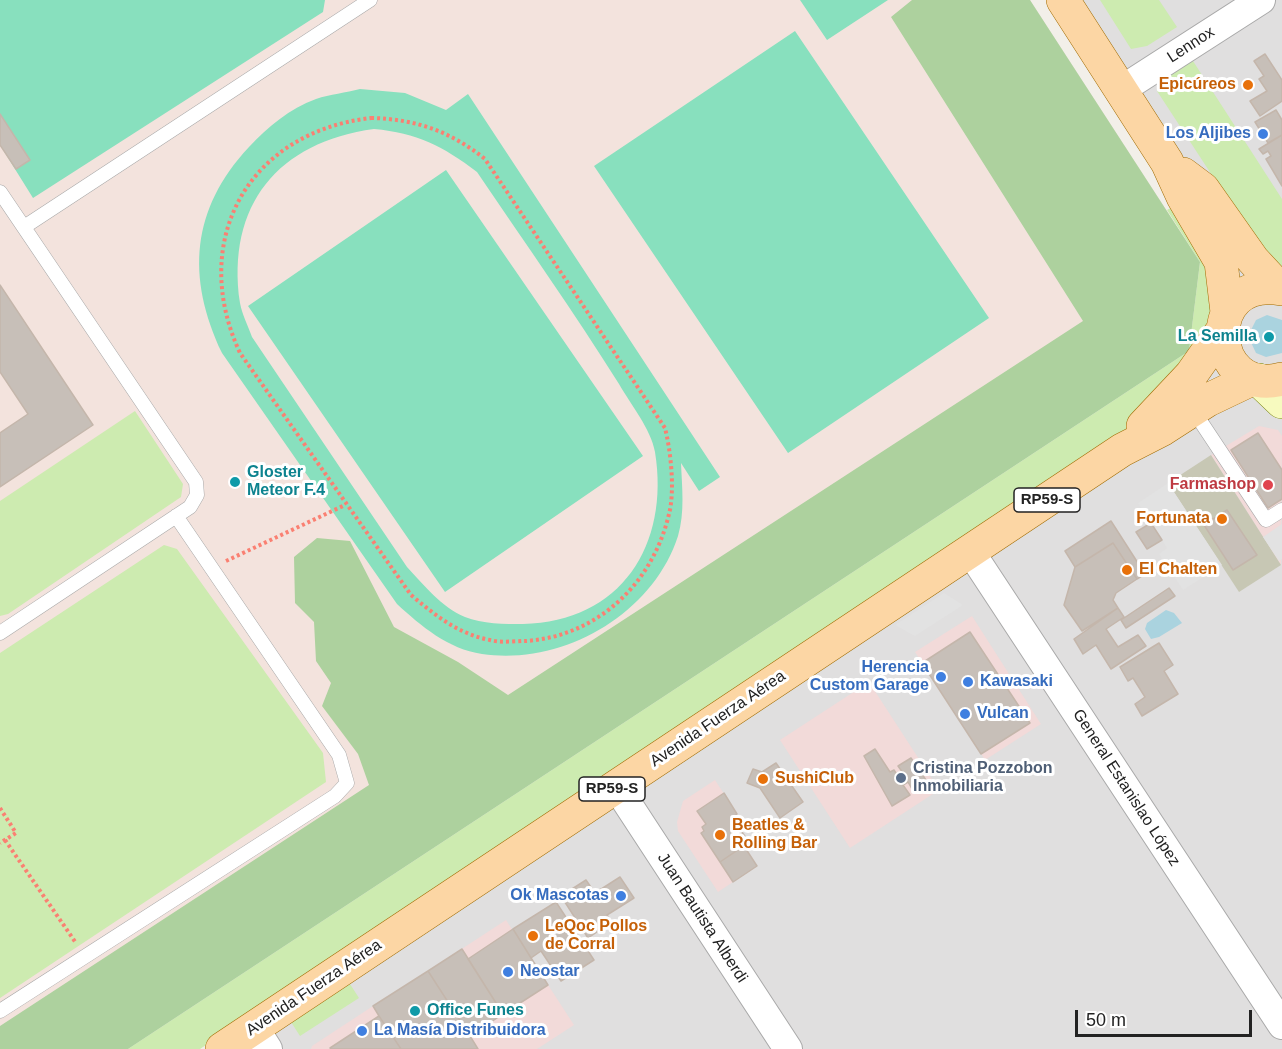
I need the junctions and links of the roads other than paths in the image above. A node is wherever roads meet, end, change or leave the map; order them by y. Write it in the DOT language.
graph roads {
  1 [pos="370,0"];
  2 [pos="1063,0"];
  3 [pos="1261,0"];
  4 [pos="1121,90"];
  5 [pos="1167,162"];
  6 [pos="0,192"];
  7 [pos="24,227"];
  8 [pos="1281,289"];
  9 [pos="1225,321"];
  10 [pos="1269,385"];
  11 [pos="1193,410"];
  12 [pos="1125,448"];
  13 [pos="1282,510"];
  14 [pos="176,516"];
  15 [pos="970,551"];
  16 [pos="0,633"];
  17 [pos="616,786"];
  18 [pos="0,1011"];
  19 [pos="1282,1025"];
  20 [pos="261,1038"];
  21 [pos="222,1049"];
  22 [pos="788,1049"];
  1 -- 7 [label="lane"];
  2 -- 4 [label="main road"];
  3 -- 4 [label="street, Lennox"];
  4 -- 5 [label="main road"];
  5 -- 8 [label="main road"];
  5 -- 9 [label="main road"];
  6 -- 7 [label="lane"];
  7 -- 14 [label="lane"];
  8 -- 9 [label="main road, Avenida Fuerza Aérea"];
  9 -- 10 [label="main road, Avenida Fuerza Aérea"];
  9 -- 12 [label="main road, Avenida Fuerza Aérea / RP59-S"];
  10 -- 11 [label="main road, Avenida Fuerza Aérea / RP59-S"];
  11 -- 12 [label="main road, Avenida Fuerza Aérea / RP59-S"];
  11 -- 13 [label="lane"];
  12 -- 15 [label="main road, Avenida Fuerza Aérea / RP59-S"];
  14 -- 16 [label="lane"];
  14 -- 18 [label="lane"];
  15 -- 17 [label="main road, Avenida Fuerza Aérea / RP59-S"];
  15 -- 19 [label="street, General Estanislao López"];
  17 -- 20 [label="main road, Avenida Fuerza Aérea / RP59-S"];
  17 -- 22 [label="street, Juan Bautista Alberdi"];
  20 -- 21 [label="main road, Avenida Fuerza Aérea / RP59-S"];
}
